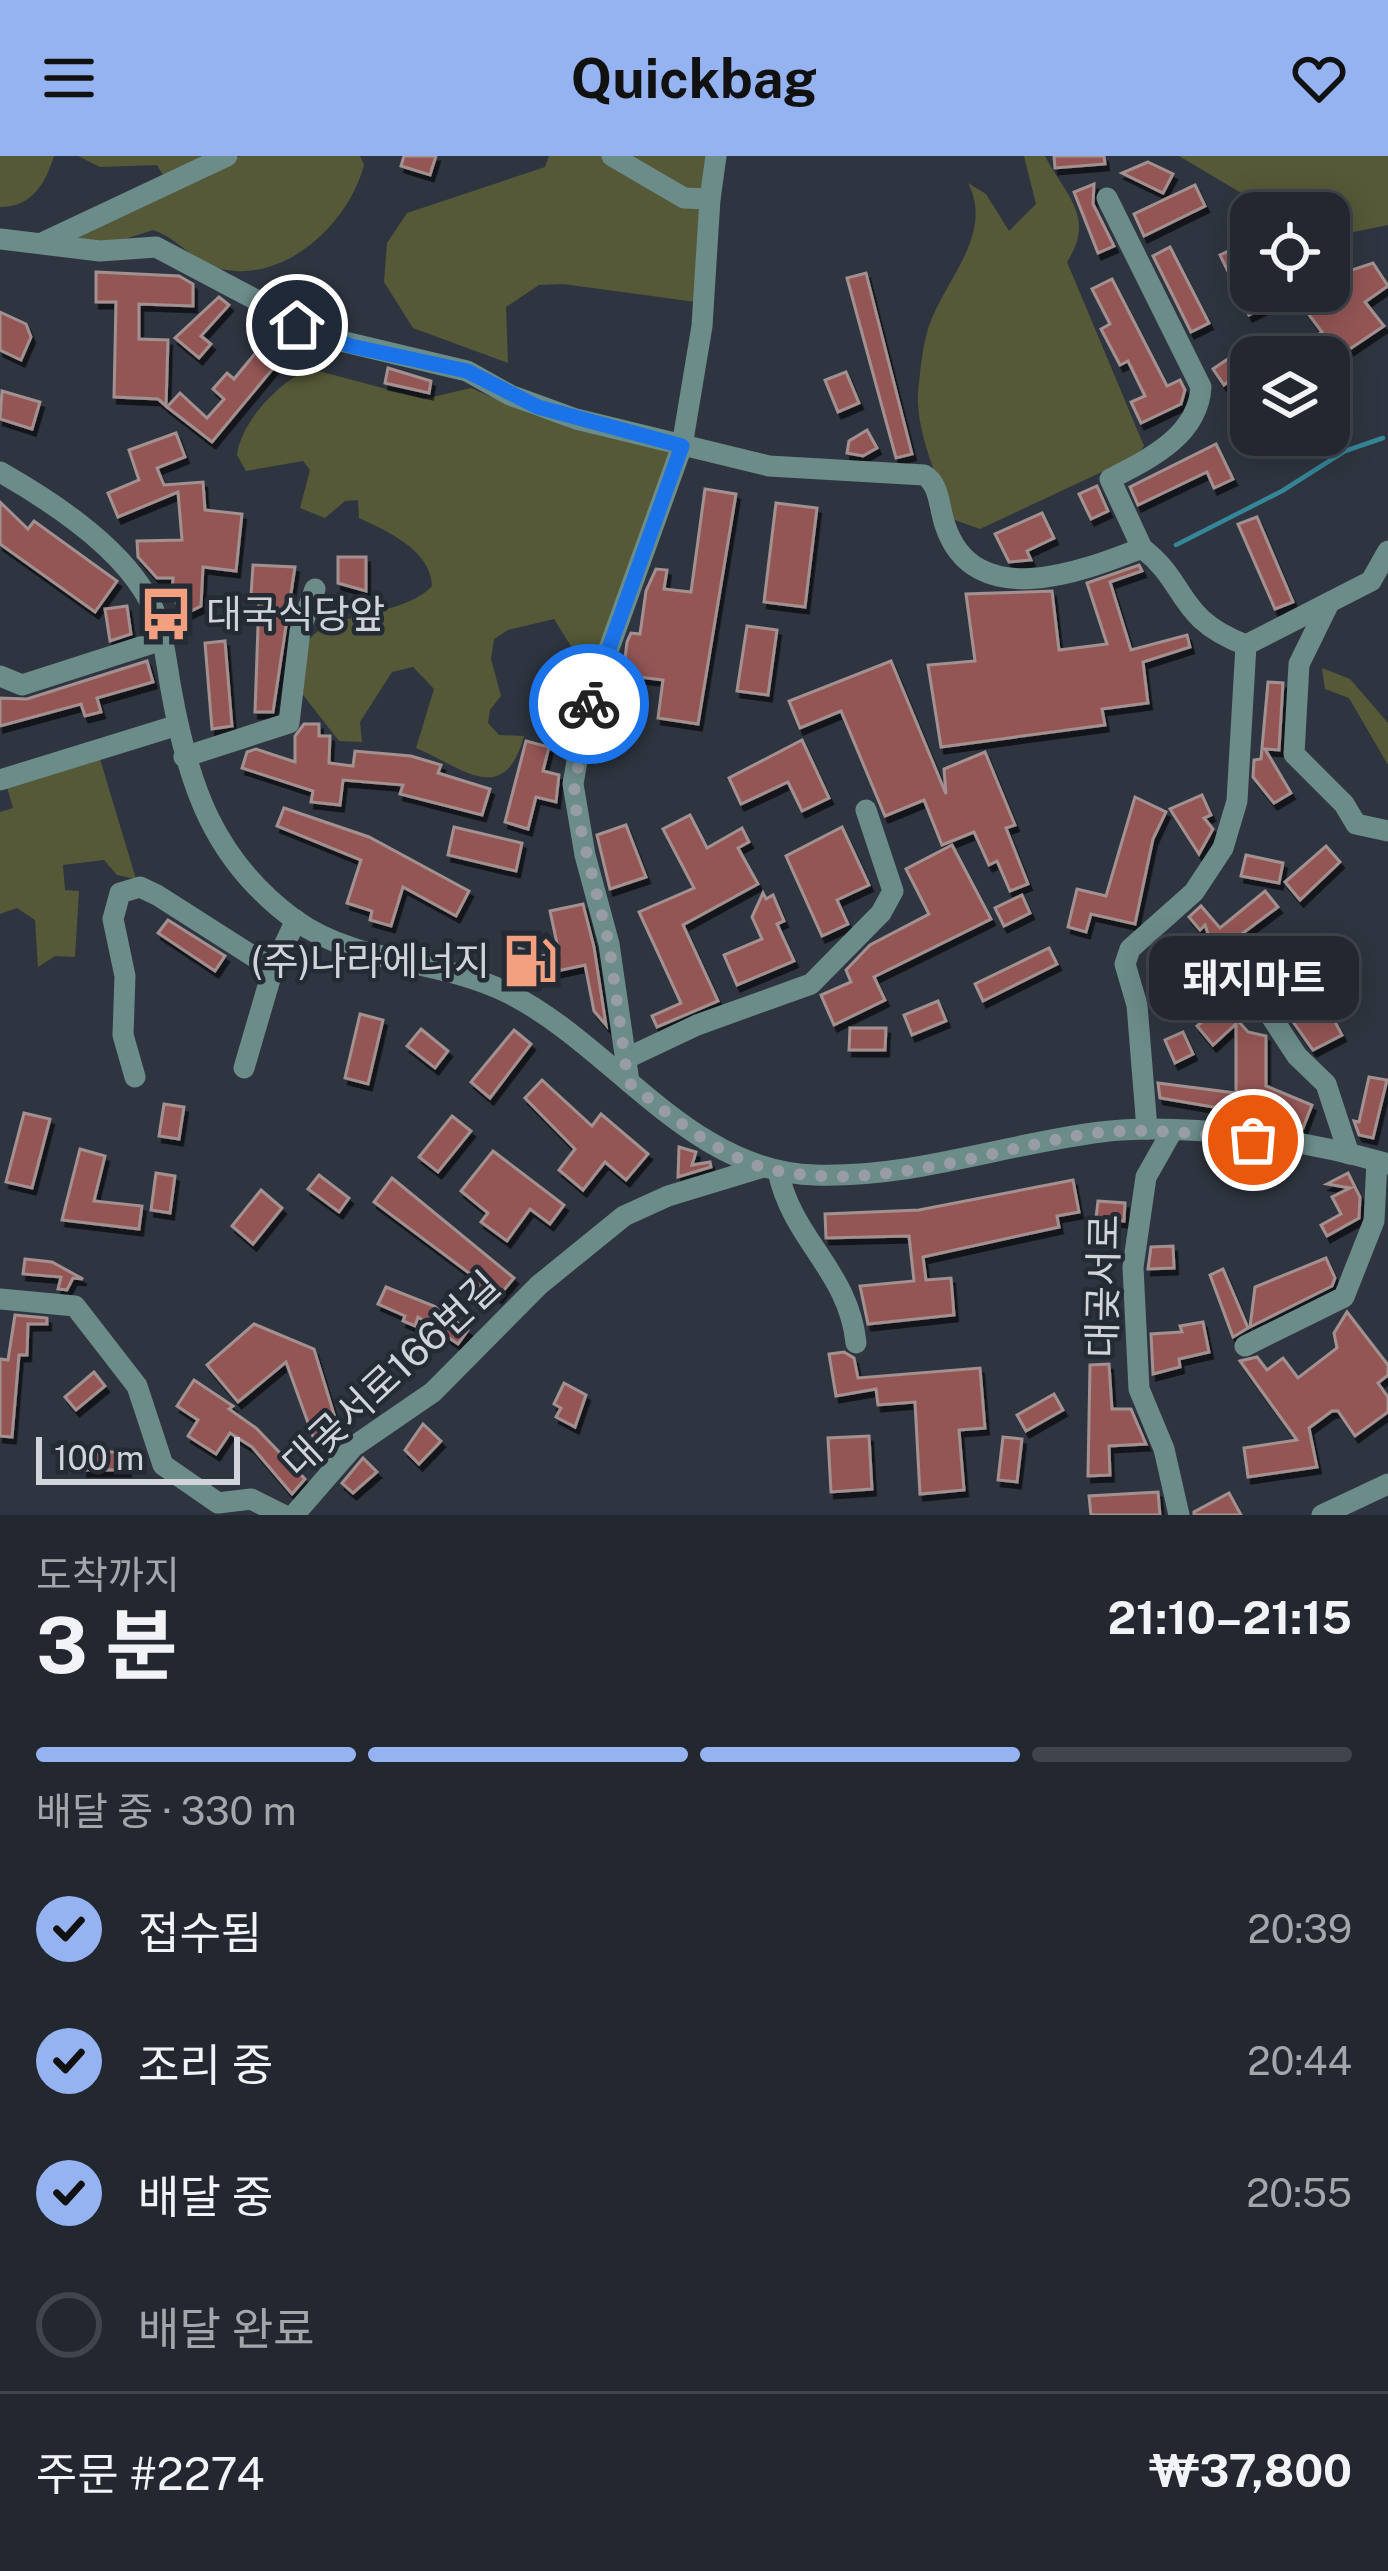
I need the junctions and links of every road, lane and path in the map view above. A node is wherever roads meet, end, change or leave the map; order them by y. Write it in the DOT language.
graph roads {
  1 [pos="227,156"];
  2 [pos="612,156"];
  3 [pos="716,156"];
  4 [pos="1107,198"];
  5 [pos="710,199"];
  6 [pos="0,239"];
  7 [pos="44,243"];
  8 [pos="682,446"];
  9 [pos="0,472"];
  10 [pos="1142,548"];
  11 [pos="1388,551"];
  12 [pos="1380,580"];
  13 [pos="315,589"];
  14 [pos="1329,602"];
  15 [pos="163,640"];
  16 [pos="1246,645"];
  17 [pos="0,676"];
  18 [pos="178,725"];
  19 [pos="184,757"];
  20 [pos="0,780"];
  21 [pos="866,810"];
  22 [pos="1388,831"];
  23 [pos="296,920"];
  24 [pos="273,969"];
  25 [pos="1244,976"];
  26 [pos="244,1068"];
  27 [pos="627,1070"];
  28 [pos="134,1077"];
  29 [pos="1147,1130"];
  30 [pos="1172,1131"];
  31 [pos="1349,1154"];
  32 [pos="1382,1163"];
  33 [pos="771,1169"];
  34 [pos="0,1299"];
  35 [pos="856,1343"];
  36 [pos="1245,1346"];
  37 [pos="1388,1484"];
  38 [pos="283,1515"];
  39 [pos="294,1515"];
  40 [pos="1179,1515"];
  41 [pos="1322,1515"];
  1 -- 7 [label="street"];
  2 -- 5 [label="street"];
  3 -- 5 [label="street"];
  4 -- 10 [label="street"];
  5 -- 8 [label="street"];
  6 -- 7 [label="street"];
  7 -- 8 [label="street"];
  8 -- 10 [label="street"];
  8 -- 27 [label="street"];
  9 -- 15 [label="street"];
  10 -- 16 [label="street"];
  11 -- 12 [label="street"];
  12 -- 14 [label="street"];
  13 -- 19 [label="street"];
  14 -- 16 [label="street"];
  14 -- 22 [label="street"];
  15 -- 17 [label="street"];
  15 -- 18 [label="street"];
  16 -- 29 [label="street"];
  18 -- 19 [label="street"];
  18 -- 20 [label="street"];
  19 -- 23 [label="street"];
  21 -- 27 [label="street"];
  23 -- 24 [label="street"];
  23 -- 27 [label="street"];
  24 -- 26 [label="street"];
  24 -- 28 [label="street"];
  25 -- 31 [label="street"];
  27 -- 33 [label="street"];
  29 -- 30 [label="street"];
  29 -- 33 [label="street"];
  30 -- 31 [label="street"];
  30 -- 40 [label="street, 대곶서로"];
  31 -- 32 [label="street"];
  32 -- 36 [label="street"];
  33 -- 35 [label="street"];
  33 -- 39 [label="street, 대곶서로166번길"];
  34 -- 38 [label="street, 대곶서로166번길"];
  37 -- 41 [label="street"];
}
